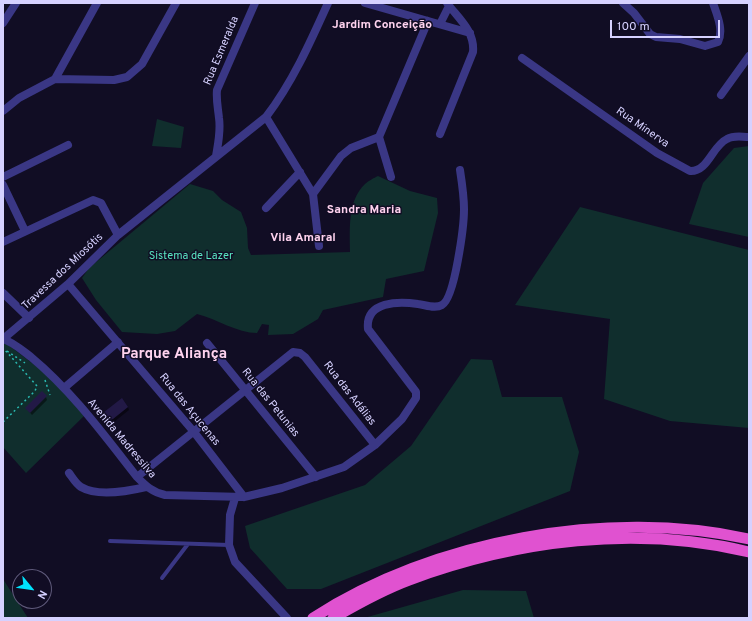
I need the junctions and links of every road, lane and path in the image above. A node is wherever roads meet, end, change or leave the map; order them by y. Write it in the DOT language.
graph roads {
  1 [pos="16,3"];
  2 [pos="97,3"];
  3 [pos="176,3"];
  4 [pos="254,3"];
  5 [pos="328,3"];
  6 [pos="365,3"];
  7 [pos="623,3"];
  8 [pos="714,3"];
  9 [pos="448,5"];
  10 [pos="428,21"];
  11 [pos="3,23"];
  12 [pos="440,24"];
  13 [pos="470,33"];
  14 [pos="749,56"];
  15 [pos="522,58"];
  16 [pos="55,79"];
  17 [pos="721,95"];
  18 [pos="3,111"];
  19 [pos="266,117"];
  20 [pos="440,134"];
  21 [pos="379,137"];
  22 [pos="749,137"];
  23 [pos="68,145"];
  24 [pos="216,156"];
  25 [pos="460,170"];
  26 [pos="300,172"];
  27 [pos="3,177"];
  28 [pos="391,177"];
  29 [pos="3,184"];
  30 [pos="313,194"];
  31 [pos="266,208"];
  32 [pos="25,231"];
  33 [pos="118,236"];
  34 [pos="3,242"];
  35 [pos="319,246"];
  36 [pos="68,284"];
  37 [pos="3,294"];
  38 [pos="29,318"];
  39 [pos="3,339"];
  40 [pos="118,342"];
  41 [pos="207,343"];
  42 [pos="3,349"];
  43 [pos="26,363"];
  44 [pos="40,376"];
  45 [pos="64,388"];
  46 [pos="245,391"];
  47 [pos="50,395"];
  48 [pos="3,422"];
  49 [pos="194,432"];
  50 [pos="375,445"];
  51 [pos="69,473"];
  52 [pos="137,477"];
  53 [pos="316,477"];
  54 [pos="146,488"];
  55 [pos="244,497"];
  56 [pos="234,498"];
  57 [pos="749,539"];
  58 [pos="110,541"];
  59 [pos="188,544"];
  60 [pos="229,545"];
  61 [pos="749,552"];
  62 [pos="162,578"];
  63 [pos="287,618"];
  64 [pos="313,618"];
  65 [pos="333,618"];
  1 -- 11 [label="street"];
  2 -- 16 [label="street"];
  3 -- 16 [label="street"];
  4 -- 24 [label="street, Rua Esmeralda"];
  5 -- 19 [label="street, Travessa dos Miosótis"];
  6 -- 10 [label="street"];
  7 -- 8 [label="street"];
  9 -- 12 [label="street"];
  9 -- 13 [label="street"];
  10 -- 12 [label="street"];
  10 -- 21 [label="street"];
  12 -- 13 [label="street"];
  13 -- 20 [label="street"];
  14 -- 17 [label="street"];
  15 -- 22 [label="street, Rua Minerva"];
  16 -- 18 [label="street"];
  19 -- 24 [label="street, Travessa dos Miosótis"];
  19 -- 26 [label="street"];
  21 -- 28 [label="street"];
  21 -- 30 [label="street"];
  23 -- 27 [label="street"];
  24 -- 33 [label="street, Travessa dos Miosótis"];
  25 -- 50 [label="street, Avenida Madressilva"];
  26 -- 30 [label="street"];
  26 -- 31 [label="street"];
  29 -- 32 [label="street"];
  30 -- 35 [label="street"];
  32 -- 33 [label="street"];
  32 -- 34 [label="street"];
  33 -- 36 [label="street, Travessa dos Miosótis"];
  36 -- 38 [label="street, Travessa dos Miosótis"];
  36 -- 40 [label="street, Rua das Açucenas"];
  37 -- 38 [label="street"];
  38 -- 39 [label="street, Travessa dos Miosótis"];
  39 -- 45 [label="street, Avenida Madressilva"];
  40 -- 45 [label="street"];
  40 -- 49 [label="street, Rua das Açucenas"];
  41 -- 46 [label="street, Rua das Petunias"];
  42 -- 43 [label="path"];
  42 -- 48 [label="path"];
  44 -- 47 [label="path"];
  45 -- 52 [label="street, Avenida Madressilva"];
  46 -- 49 [label="street"];
  46 -- 50 [label="street, Rua das Adálias"];
  46 -- 53 [label="street, Rua das Petunias"];
  49 -- 52 [label="street"];
  49 -- 55 [label="street, Rua das Açucenas"];
  50 -- 53 [label="street, Avenida Madressilva"];
  51 -- 54 [label="street"];
  52 -- 54 [label="street, Avenida Madressilva"];
  53 -- 55 [label="street, Avenida Madressilva"];
  54 -- 56 [label="street, Avenida Madressilva"];
  55 -- 56 [label="street, Avenida Madressilva"];
  56 -- 60 [label="street"];
  57 -- 64 [label="highway"];
  58 -- 59 [label="lane"];
  59 -- 60 [label="lane"];
  59 -- 62 [label="lane"];
  60 -- 63 [label="street"];
  61 -- 65 [label="highway"];
}
